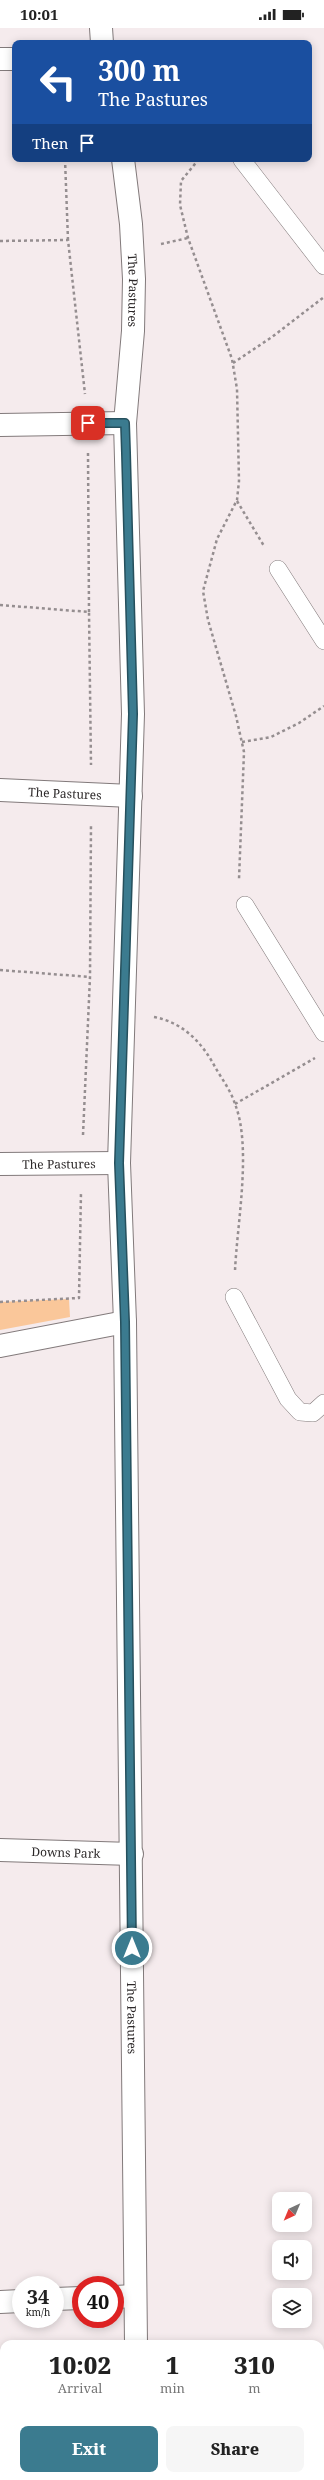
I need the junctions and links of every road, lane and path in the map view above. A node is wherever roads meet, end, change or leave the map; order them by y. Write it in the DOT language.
graph roads {
  1 [pos="100,28"];
  2 [pos="102,40"];
  3 [pos="0,59"];
  4 [pos="12,59"];
  5 [pos="65,162"];
  6 [pos="123,162"];
  7 [pos="197,162"];
  8 [pos="244,162"];
  9 [pos="68,240"];
  10 [pos="324,266"];
  11 [pos="324,297"];
  12 [pos="233,363"];
  13 [pos="125,423"];
  14 [pos="0,425"];
  15 [pos="237,500"];
  16 [pos="278,568"];
  17 [pos="0,605"];
  18 [pos="324,641"];
  19 [pos="324,706"];
  20 [pos="242,742"];
  21 [pos="0,790"];
  22 [pos="92,793"];
  23 [pos="130,796"];
  24 [pos="245,905"];
  25 [pos="0,970"];
  26 [pos="90,977"];
  27 [pos="124,1011"];
  28 [pos="324,1033"];
  29 [pos="319,1056"];
  30 [pos="236,1104"];
  31 [pos="119,1163"];
  32 [pos="0,1164"];
  33 [pos="82,1164"];
  34 [pos="234,1297"];
  35 [pos="0,1302"];
  36 [pos="125,1322"];
  37 [pos="0,1346"];
  38 [pos="324,1403"];
  39 [pos="0,1850"];
  40 [pos="132,1854"];
  41 [pos="125,2297"];
  42 [pos="12,2301"];
  43 [pos="0,2302"];
  44 [pos="135,2340"];
  1 -- 2 [label="street"];
  3 -- 4 [label="street"];
  5 -- 9 [label="path"];
  6 -- 13 [label="street, The Pastures"];
  7 -- 12 [label="path"];
  8 -- 10 [label="lane"];
  11 -- 12 [label="path"];
  12 -- 15 [label="path"];
  13 -- 14 [label="street"];
  13 -- 23 [label="street, The Pastures"];
  15 -- 16 [label="path"];
  15 -- 20 [label="path"];
  16 -- 18 [label="lane"];
  17 -- 22 [label="path"];
  19 -- 20 [label="path"];
  20 -- 24 [label="path"];
  21 -- 22 [label="street, The Pastures"];
  22 -- 23 [label="street, The Pastures"];
  22 -- 26 [label="path"];
  23 -- 27 [label="street, The Pastures"];
  24 -- 28 [label="lane"];
  25 -- 26 [label="path"];
  26 -- 33 [label="path"];
  27 -- 30 [label="path"];
  27 -- 31 [label="street, The Pastures"];
  29 -- 30 [label="path"];
  30 -- 34 [label="path"];
  31 -- 33 [label="street, The Pastures"];
  31 -- 36 [label="street, The Pastures"];
  32 -- 33 [label="street, The Pastures"];
  33 -- 35 [label="path"];
  34 -- 38 [label="lane"];
  36 -- 37 [label="street"];
  36 -- 40 [label="street, The Pastures"];
  39 -- 40 [label="street, Downs Park"];
  40 -- 41 [label="street, The Pastures"];
  41 -- 44 [label="street, The Pastures"];
  42 -- 43 [label="street"];
}
